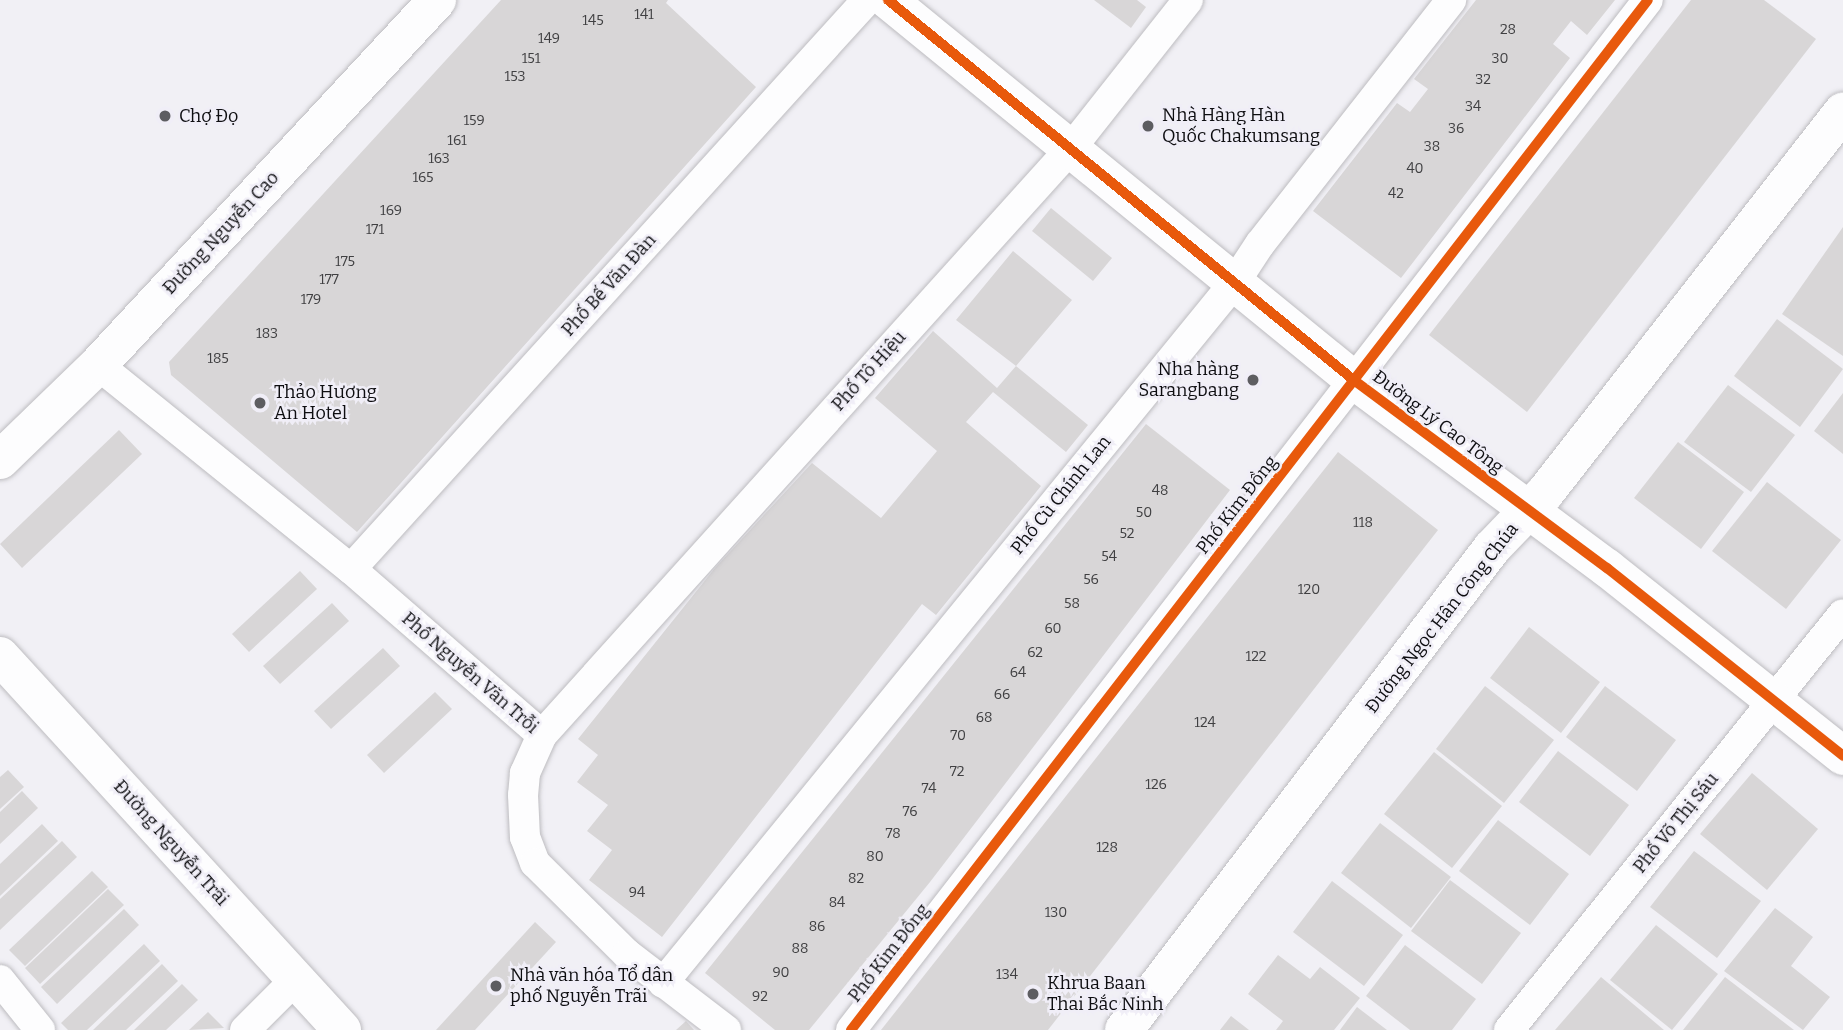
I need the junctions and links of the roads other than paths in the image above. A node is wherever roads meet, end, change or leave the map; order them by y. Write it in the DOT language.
graph roads {
  1 [pos="436,0"];
  2 [pos="867,0"];
  3 [pos="888,0"];
  4 [pos="1188,0"];
  5 [pos="1451,0"];
  6 [pos="1648,0"];
  7 [pos="1843,111"];
  8 [pos="1072,147"];
  9 [pos="1235,282"];
  10 [pos="97,365"];
  11 [pos="1355,381"];
  12 [pos="0,460"];
  13 [pos="1528,510"];
  14 [pos="351,569"];
  15 [pos="1843,614"];
  16 [pos="0,656"];
  17 [pos="1773,703"];
  18 [pos="542,735"];
  19 [pos="1843,756"];
  20 [pos="295,979"];
  21 [pos="0,980"];
  22 [pos="663,983"];
  23 [pos="40,1030"];
  24 [pos="245,1030"];
  25 [pos="342,1030"];
  26 [pos="726,1030"];
  27 [pos="851,1030"];
  28 [pos="1124,1030"];
  29 [pos="1508,1030"];
  1 -- 10 [label="main road, Đường Nguyễn Cao"];
  2 -- 14 [label="street, Phố Bế Văn Đàn"];
  3 -- 8 [label="main road, Đường Lý Cao Tông"];
  4 -- 8 [label="street, Phố Tô Hiệu"];
  5 -- 9 [label="street, Phố Cù Chính Lan"];
  6 -- 11 [label="street, Phố Kim Đồng"];
  7 -- 13 [label="main road, Đường Ngọc Hân Công Chúa"];
  8 -- 9 [label="main road, Đường Lý Cao Tông"];
  8 -- 18 [label="street, Phố Tô Hiệu"];
  9 -- 11 [label="main road, Đường Lý Cao Tông"];
  9 -- 22 [label="street, Phố Cù Chính Lan"];
  10 -- 12 [label="main road, Đường Nguyễn Cao"];
  10 -- 14 [label="street, Phố Nguyễn Văn Trỗi"];
  11 -- 13 [label="main road, Đường Lý Cao Tông"];
  11 -- 27 [label="street, Phố Kim Đồng"];
  13 -- 17 [label="main road, Đường Lý Cao Tông"];
  13 -- 28 [label="main road, Đường Ngọc Hân Công Chúa"];
  14 -- 18 [label="street, Phố Nguyễn Văn Trỗi"];
  15 -- 17 [label="street, Phố Võ Thị Sáu"];
  16 -- 20 [label="main road, Đường Nguyễn Trãi"];
  17 -- 19 [label="main road, Đường Lý Cao Tông"];
  17 -- 29 [label="street, Phố Võ Thị Sáu"];
  18 -- 22 [label="street, Phố Nguyễn Văn Trỗi"];
  20 -- 24 [label="street"];
  20 -- 25 [label="main road, Đường Nguyễn Trãi"];
  21 -- 23 [label="street"];
  22 -- 26 [label="street, Phố Nguyễn Văn Trỗi"];
}
